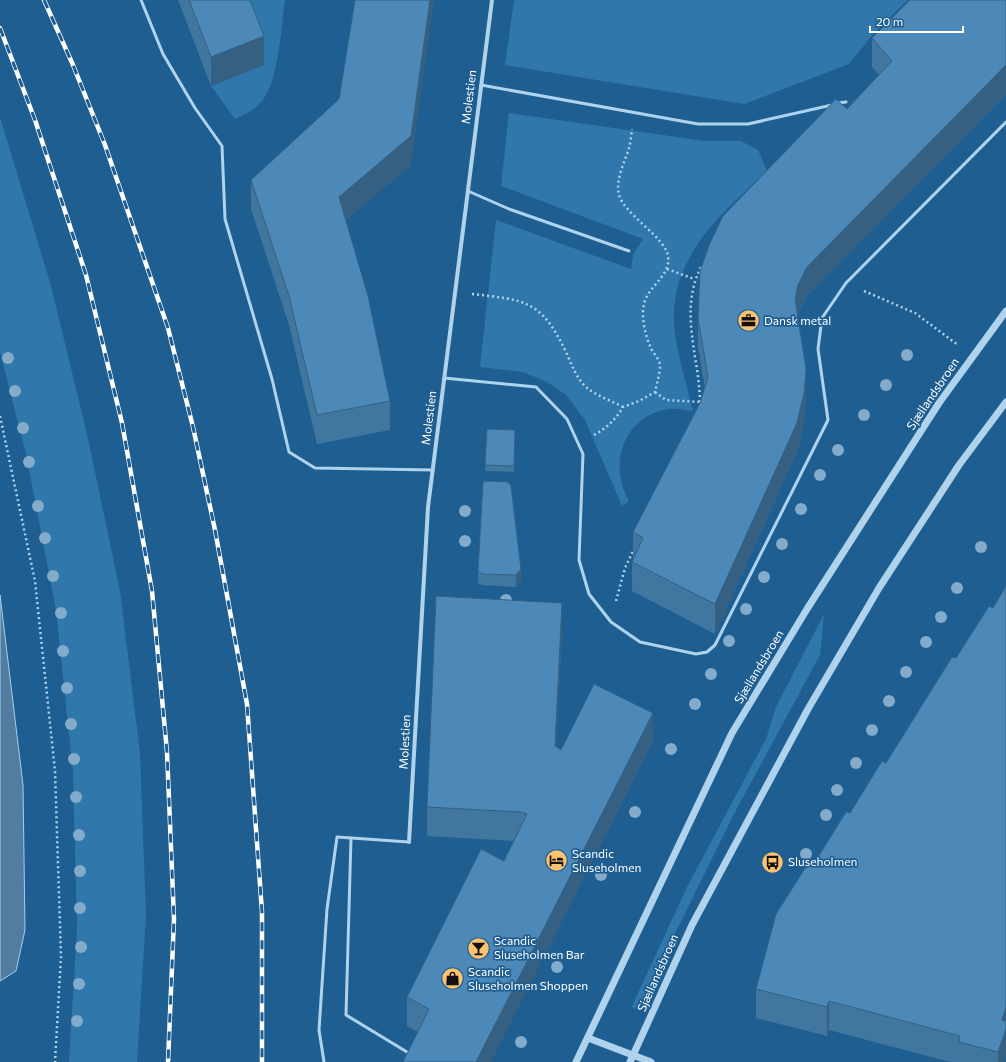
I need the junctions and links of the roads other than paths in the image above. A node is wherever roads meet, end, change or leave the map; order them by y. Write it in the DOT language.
graph roads {
  1 [pos="141,0"];
  2 [pos="492,0"];
  3 [pos="481,85"];
  4 [pos="846,102"];
  5 [pos="1006,122"];
  6 [pos="468,191"];
  7 [pos="629,251"];
  8 [pos="1006,311"];
  9 [pos="444,378"];
  10 [pos="1006,402"];
  11 [pos="433,470"];
  12 [pos="351,838"];
  13 [pos="409,842"];
  14 [pos="588,1038"];
  15 [pos="407,1052"];
  16 [pos="631,1058"];
  17 [pos="324,1062"];
  18 [pos="576,1062"];
  19 [pos="651,1062"];
  1 -- 11 [label="lane"];
  2 -- 3 [label="street, Molestien"];
  3 -- 4 [label="lane"];
  3 -- 6 [label="street, Molestien"];
  5 -- 9 [label="lane"];
  6 -- 7 [label="lane"];
  6 -- 9 [label="street, Molestien"];
  8 -- 14 [label="street, Sjællandsbroen"];
  9 -- 11 [label="street, Molestien"];
  10 -- 16 [label="street, Sjællandsbroen"];
  11 -- 13 [label="street, Molestien"];
  12 -- 13 [label="lane"];
  12 -- 15 [label="lane"];
  12 -- 17 [label="lane"];
  14 -- 16 [label="street"];
  14 -- 18 [label="street, Sjællandsbroen"];
  16 -- 19 [label="street"];
}
